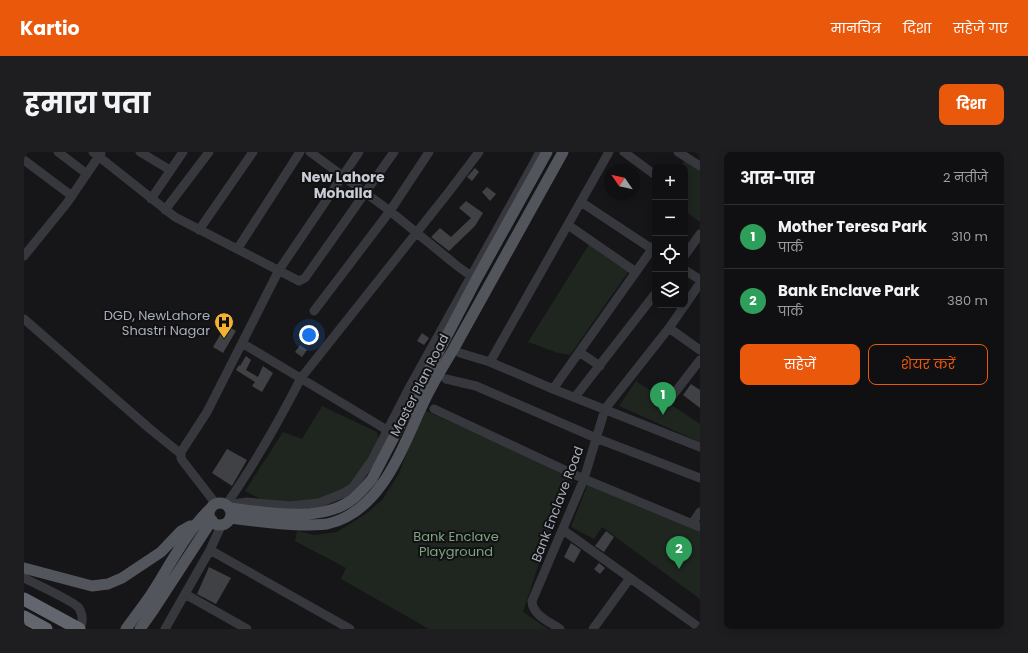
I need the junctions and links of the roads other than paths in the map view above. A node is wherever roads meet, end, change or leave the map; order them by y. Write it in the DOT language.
graph roads {
  1 [pos="58,152"];
  2 [pos="140,152"];
  3 [pos="183,152"];
  4 [pos="209,152"];
  5 [pos="253,152"];
  6 [pos="300,152"];
  7 [pos="310,152"];
  8 [pos="359,152"];
  9 [pos="394,152"];
  10 [pos="429,152"];
  11 [pos="479,152"];
  12 [pos="540,152"];
  13 [pos="548,152"];
  14 [pos="562,152"];
  15 [pos="609,152"];
  16 [pos="624,152"];
  17 [pos="678,152"];
  18 [pos="98,154"];
  19 [pos="24,160"];
  20 [pos="700,166"];
  21 [pos="170,170"];
  22 [pos="652,173"];
  23 [pos="87,174"];
  24 [pos="343,177"];
  25 [pos="365,193"];
  26 [pos="72,196"];
  27 [pos="151,199"];
  28 [pos="581,202"];
  29 [pos="165,210"];
  30 [pos="390,211"];
  31 [pos="568,225"];
  32 [pos="199,230"];
  33 [pos="416,232"];
  34 [pos="700,234"];
  35 [pos="652,247"];
  36 [pos="238,248"];
  37 [pos="652,251"];
  38 [pos="688,251"];
  39 [pos="24,256"];
  40 [pos="279,270"];
  41 [pos="636,272"];
  42 [pos="688,272"];
  43 [pos="474,278"];
  44 [pos="700,280"];
  45 [pos="700,283"];
  46 [pos="652,298"];
  47 [pos="688,301"];
  48 [pos="683,308"];
  49 [pos="314,311"];
  50 [pos="24,319"];
  51 [pos="669,328"];
  52 [pos="242,343"];
  53 [pos="699,349"];
  54 [pos="579,352"];
  55 [pos="460,353"];
  56 [pos="700,360"];
  57 [pos="490,362"];
  58 [pos="600,366"];
  59 [pos="301,378"];
  60 [pos="446,379"];
  61 [pos="553,389"];
  62 [pos="673,395"];
  63 [pos="575,397"];
  64 [pos="434,409"];
  65 [pos="605,409"];
  66 [pos="402,410"];
  67 [pos="387,430"];
  68 [pos="596,438"];
  69 [pos="700,447"];
  70 [pos="181,454"];
  71 [pos="700,478"];
  72 [pos="584,479"];
  73 [pos="221,512"];
  74 [pos="700,512"];
  75 [pos="196,526"];
  76 [pos="696,526"];
  77 [pos="563,530"];
  78 [pos="210,550"];
  79 [pos="24,568"];
  80 [pos="24,578"];
  81 [pos="630,578"];
  82 [pos="185,594"];
  83 [pos="24,598"];
  84 [pos="24,617"];
  85 [pos="700,628"];
  86 [pos="46,629"];
  87 [pos="80,629"];
  88 [pos="126,629"];
  89 [pos="140,629"];
  90 [pos="165,629"];
  91 [pos="247,629"];
  92 [pos="350,629"];
  93 [pos="560,629"];
  94 [pos="593,629"];
  1 -- 23 [label="street"];
  2 -- 21 [label="street"];
  3 -- 21 [label="street"];
  4 -- 29 [label="street"];
  5 -- 32 [label="street"];
  6 -- 36 [label="street"];
  7 -- 24 [label="street"];
  8 -- 24 [label="street"];
  9 -- 25 [label="street"];
  10 -- 30 [label="street"];
  11 -- 33 [label="street"];
  12 -- 43 [label="street"];
  13 -- 43 [label="main road"];
  14 -- 73 [label="main road, Master Plan Road"];
  15 -- 28 [label="street"];
  16 -- 22 [label="street"];
  17 -- 20 [label="street"];
  18 -- 23 [label="street"];
  18 -- 27 [label="street"];
  19 -- 26 [label="street"];
  21 -- 27 [label="street"];
  23 -- 26 [label="street"];
  24 -- 25 [label="street"];
  24 -- 40 [label="street"];
  25 -- 30 [label="street"];
  25 -- 40 [label="street"];
  26 -- 39 [label="street"];
  27 -- 29 [label="street"];
  28 -- 31 [label="street"];
  28 -- 35 [label="street"];
  29 -- 32 [label="street"];
  30 -- 33 [label="street"];
  30 -- 49 [label="street"];
  31 -- 41 [label="street"];
  31 -- 57 [label="street"];
  32 -- 36 [label="street"];
  33 -- 43 [label="street"];
  33 -- 59 [label="street"];
  34 -- 38 [label="street"];
  36 -- 40 [label="street"];
  37 -- 41 [label="street"];
  40 -- 52 [label="street"];
  41 -- 54 [label="street"];
  42 -- 44 [label="street"];
  43 -- 66 [label="main road"];
  45 -- 47 [label="street, Bank Enclave Road"];
  46 -- 58 [label="street"];
  48 -- 51 [label="street, Bank Enclave Road"];
  50 -- 70 [label="street"];
  51 -- 53 [label="street"];
  51 -- 65 [label="street, Bank Enclave Road"];
  52 -- 59 [label="street"];
  52 -- 70 [label="street"];
  54 -- 58 [label="street"];
  54 -- 61 [label="street"];
  55 -- 57 [label="street"];
  56 -- 62 [label="street"];
  57 -- 61 [label="street"];
  58 -- 63 [label="street"];
  59 -- 67 [label="street"];
  59 -- 73 [label="street"];
  60 -- 68 [label="street"];
  61 -- 63 [label="street"];
  63 -- 65 [label="street"];
  64 -- 72 [label="street"];
  65 -- 68 [label="street, Bank Enclave Road"];
  65 -- 69 [label="street"];
  66 -- 67 [label="street"];
  66 -- 73 [label="main road"];
  67 -- 73 [label="street"];
  68 -- 71 [label="street"];
  68 -- 72 [label="street, Bank Enclave Road"];
  70 -- 73 [label="street"];
  72 -- 76 [label="street"];
  72 -- 77 [label="street, Bank Enclave Road"];
  73 -- 75 [label="main road"];
  73 -- 78 [label="street"];
  73 -- 89 [label="main road"];
  74 -- 76 [label="street"];
  75 -- 79 [label="main road"];
  75 -- 88 [label="main road"];
  77 -- 81 [label="street"];
  77 -- 93 [label="street, Bank Enclave Road"];
  78 -- 82 [label="street"];
  78 -- 92 [label="street"];
  80 -- 87 [label="street"];
  81 -- 85 [label="street"];
  81 -- 94 [label="street"];
  82 -- 90 [label="street"];
  82 -- 91 [label="street"];
  83 -- 87 [label="highway"];
  84 -- 86 [label="highway"];
}
